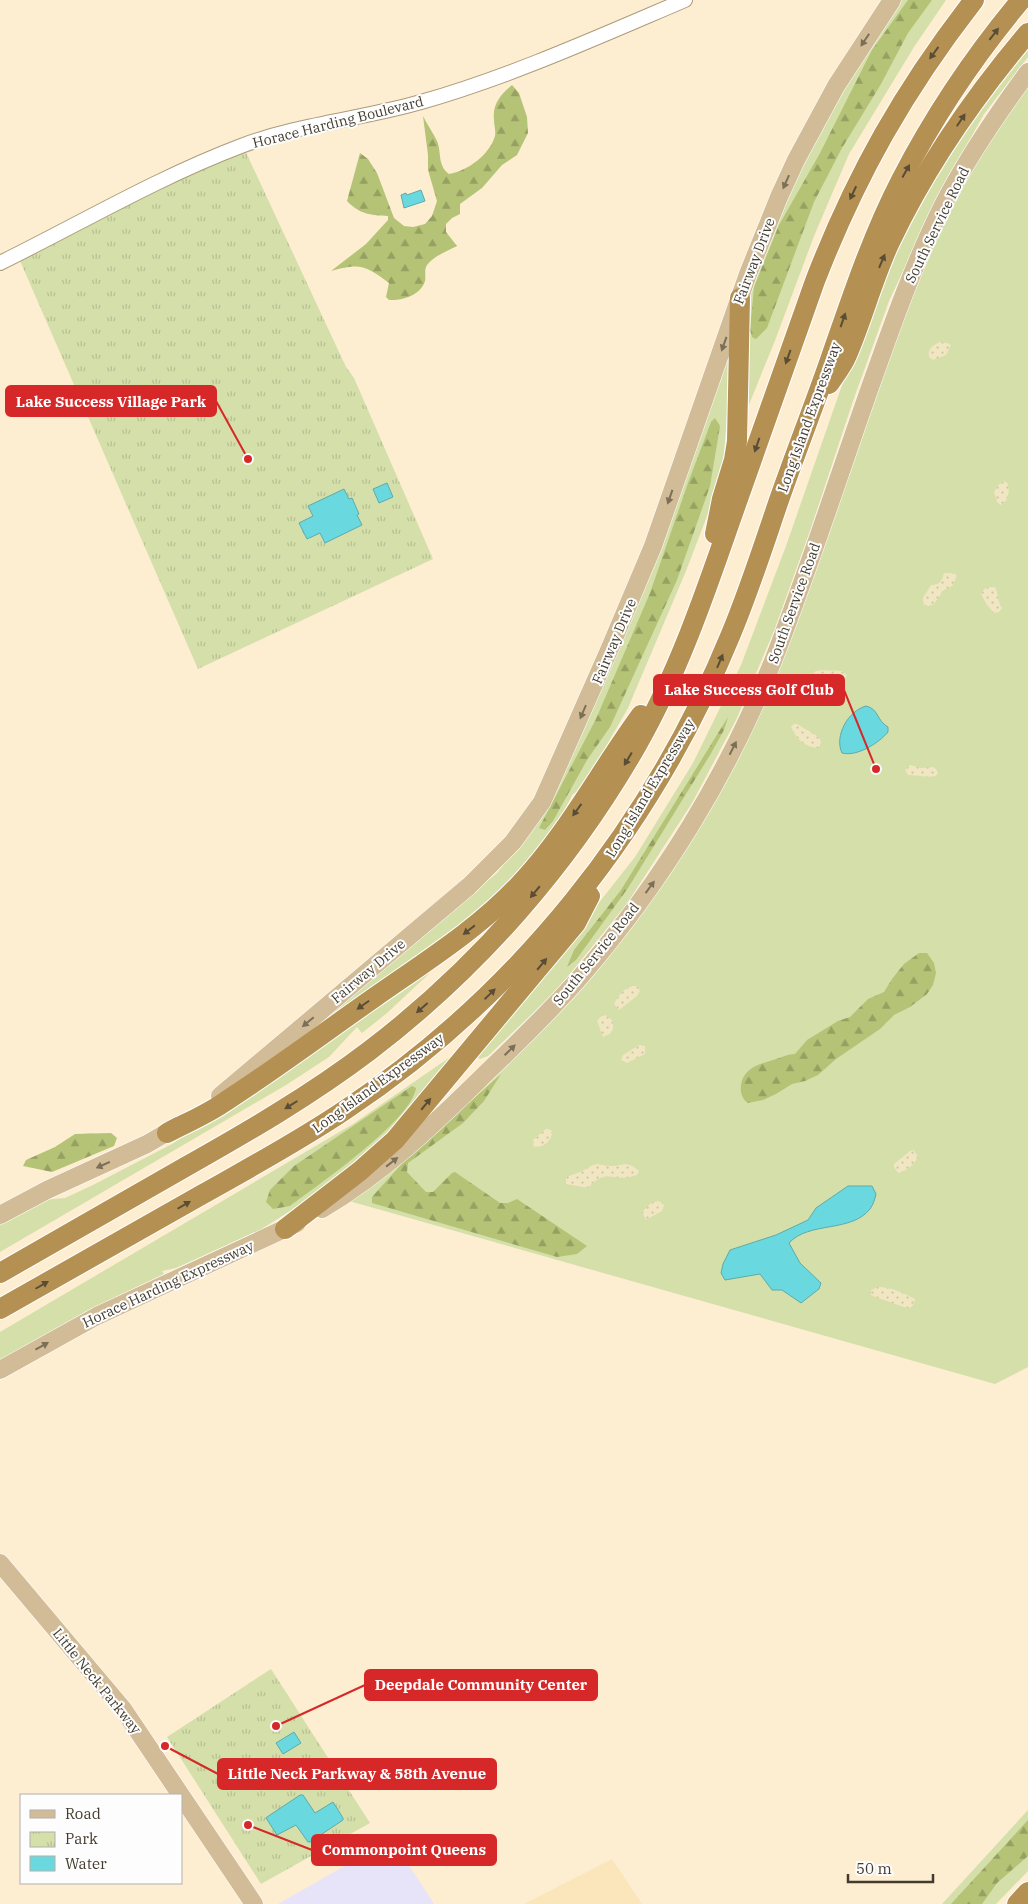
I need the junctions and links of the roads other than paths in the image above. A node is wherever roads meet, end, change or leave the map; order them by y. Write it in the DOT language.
graph roads {
  1 [pos="685,0"];
  2 [pos="892,0"];
  3 [pos="974,0"];
  4 [pos="1021,0"];
  5 [pos="1028,33"];
  6 [pos="1028,72"];
  7 [pos="0,263"];
  8 [pos="740,298"];
  9 [pos="810,416"];
  10 [pos="705,593"];
  11 [pos="674,669"];
  12 [pos="614,850"];
  13 [pos="167,1134"];
  14 [pos="338,1200"];
  15 [pos="0,1215"];
  16 [pos="286,1229"];
  17 [pos="0,1273"];
  18 [pos="0,1309"];
  19 [pos="0,1370"];
  20 [pos="0,1563"];
  21 [pos="180,1794"];
  22 [pos="182,1797"];
  23 [pos="1028,1892"];
  24 [pos="254,1904"];
  25 [pos="1017,1904"];
  1 -- 7 [label="street, Horace Harding Boulevard"];
  2 -- 8 [label="main road, Fairway Drive, one-way"];
  3 -- 10 [label="highway, one-way"];
  9 -- 4 [label="highway, Long Island Expressway, one-way"];
  9 -- 5 [label="highway, one-way"];
  14 -- 6 [label="main road, South Service Road, one-way"];
  8 -- 10 [label="highway"];
  8 -- 13 [label="main road, Fairway Drive, one-way"];
  12 -- 9 [label="highway, Long Island Expressway, one-way"];
  10 -- 11 [label="highway"];
  11 -- 13 [label="highway, one-way"];
  11 -- 17 [label="highway, one-way"];
  16 -- 12 [label="highway, one-way"];
  18 -- 12 [label="highway, Long Island Expressway, one-way"];
  13 -- 15 [label="main road, Fairway Drive, one-way"];
  14 -- 16 [label="main road, Horace Harding Expressway"];
  19 -- 16 [label="main road, Horace Harding Expressway, one-way"];
  20 -- 21 [label="main road, Little Neck Parkway"];
  22 -- 24 [label="main road, Little Neck Parkway"];
  23 -- 25 [label="highway"];
}
